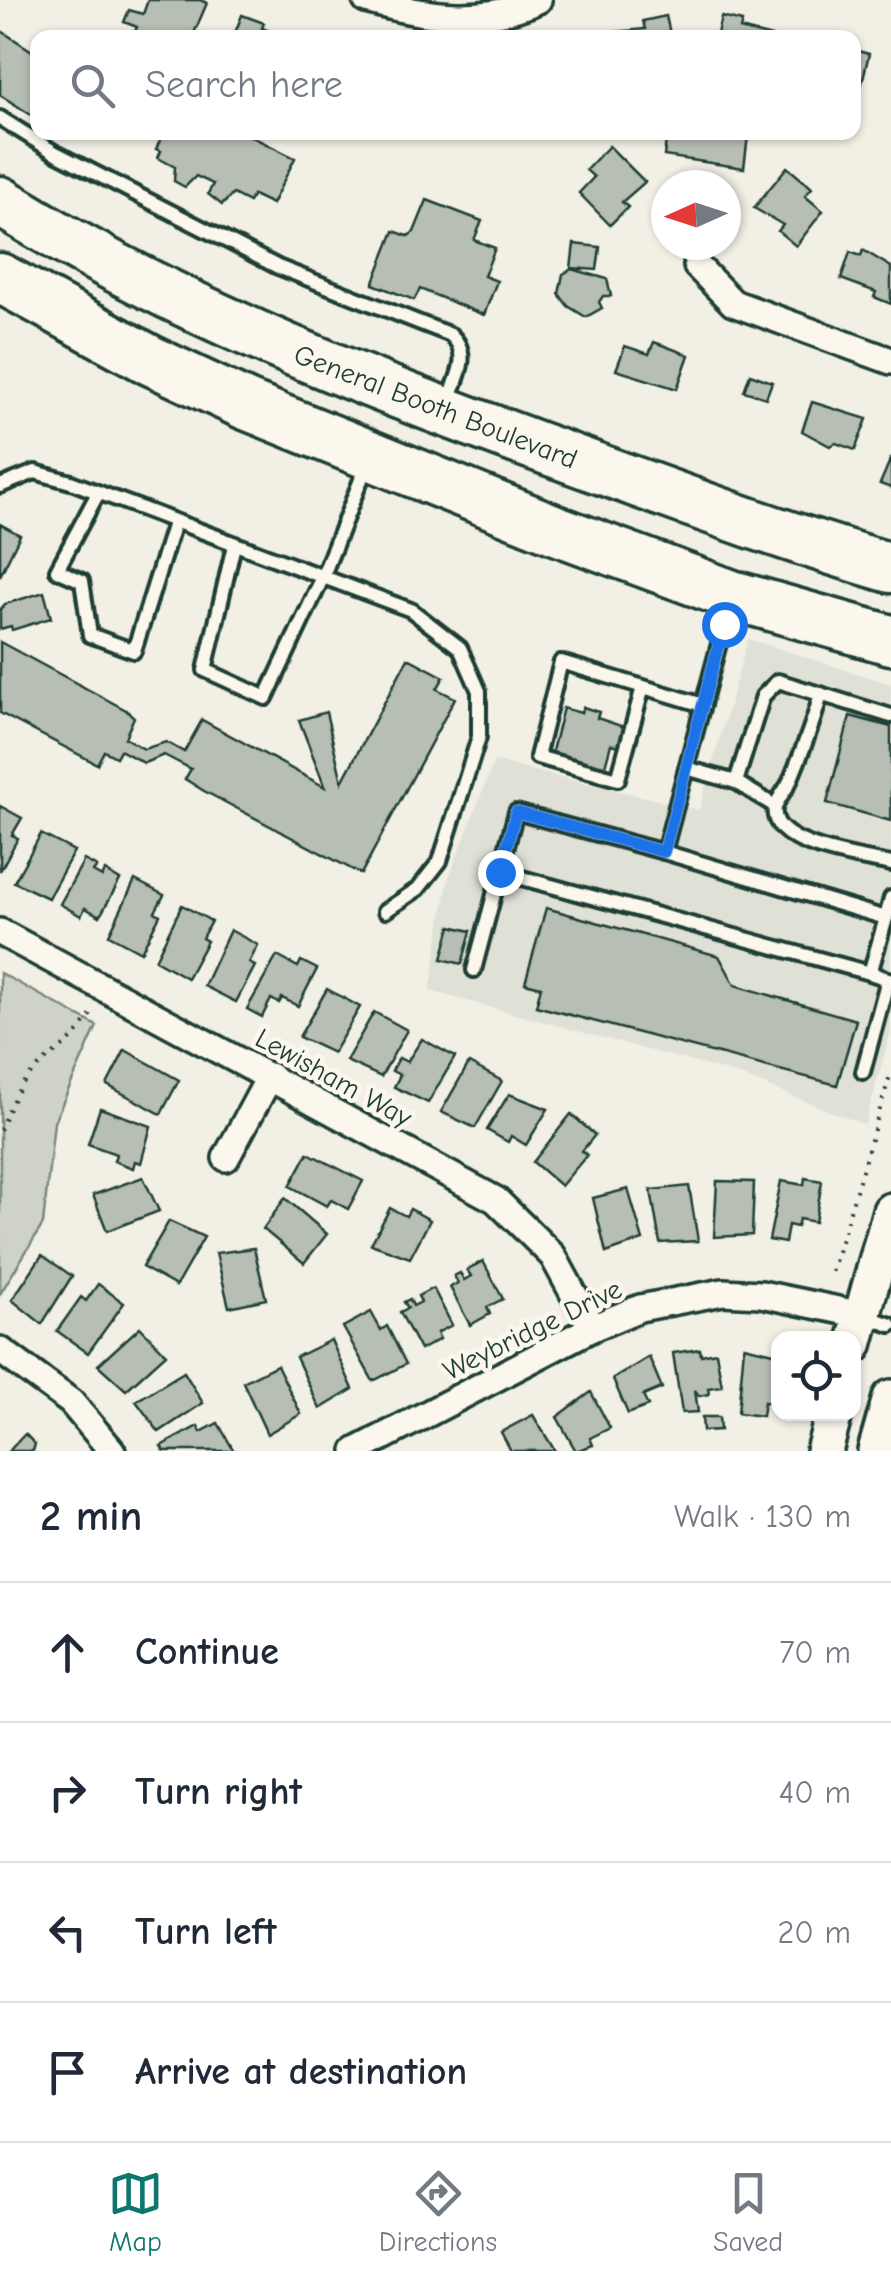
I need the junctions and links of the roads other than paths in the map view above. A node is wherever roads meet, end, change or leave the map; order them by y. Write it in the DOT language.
graph roads {
  1 [pos="366,0"];
  2 [pos="538,0"];
  3 [pos="0,118"];
  4 [pos="30,137"];
  5 [pos="35,140"];
  6 [pos="0,201"];
  7 [pos="697,266"];
  8 [pos="0,278"];
  9 [pos="891,361"];
  10 [pos="445,412"];
  11 [pos="370,456"];
  12 [pos="0,486"];
  13 [pos="98,494"];
  14 [pos="174,523"];
  15 [pos="234,545"];
  16 [pos="891,568"];
  17 [pos="323,576"];
  18 [pos="732,595"];
  19 [pos="891,640"];
  20 [pos="643,687"];
  21 [pos="821,694"];
  22 [pos="703,705"];
  23 [pos="891,716"];
  24 [pos="686,768"];
  25 [pos="736,782"];
  26 [pos="775,806"];
  27 [pos="664,852"];
  28 [pos="891,864"];
  29 [pos="500,872"];
  30 [pos="891,898"];
  31 [pos="385,912"];
  32 [pos="886,918"];
  33 [pos="0,932"];
  34 [pos="474,970"];
  35 [pos="870,973"];
  36 [pos="890,979"];
  37 [pos="863,1072"];
  38 [pos="270,1076"];
  39 [pos="226,1158"];
  40 [pos="891,1211"];
  41 [pos="592,1328"];
  42 [pos="869,1328"];
  43 [pos="0,1350"];
  44 [pos="891,1398"];
  45 [pos="832,1421"];
  46 [pos="112,1451"];
  47 [pos="356,1451"];
  48 [pos="824,1451"];
  49 [pos="876,1451"];
  1 -- 2 [label="street"];
  3 -- 4 [label="lane"];
  5 -- 10 [label="lane"];
  6 -- 10 [label="highway, General Booth Boulevard"];
  7 -- 9 [label="street"];
  8 -- 11 [label="highway"];
  10 -- 16 [label="highway, General Booth Boulevard"];
  11 -- 17 [label="lane"];
  11 -- 18 [label="highway"];
  12 -- 13 [label="lane"];
  13 -- 14 [label="lane"];
  13 -- 14 [label="lane"];
  14 -- 15 [label="lane"];
  15 -- 17 [label="lane"];
  15 -- 17 [label="lane"];
  17 -- 31 [label="lane"];
  18 -- 19 [label="highway"];
  18 -- 22 [label="lane"];
  20 -- 20 [label="lane"];
  20 -- 22 [label="lane"];
  21 -- 23 [label="lane"];
  21 -- 25 [label="lane"];
  21 -- 26 [label="lane"];
  22 -- 24 [label="lane"];
  24 -- 25 [label="lane"];
  24 -- 27 [label="lane"];
  25 -- 26 [label="lane"];
  26 -- 28 [label="lane"];
  27 -- 29 [label="lane"];
  27 -- 32 [label="lane"];
  29 -- 34 [label="lane"];
  29 -- 35 [label="lane"];
  30 -- 32 [label="lane"];
  32 -- 35 [label="lane"];
  33 -- 38 [label="street, Lewisham Way"];
  35 -- 36 [label="lane"];
  36 -- 37 [label="lane"];
  38 -- 39 [label="street"];
  38 -- 41 [label="street, Lewisham Way"];
  40 -- 42 [label="main road"];
  41 -- 42 [label="street, Weybridge Drive"];
  41 -- 47 [label="street, Weybridge Drive"];
  43 -- 46 [label="street"];
  44 -- 49 [label="main road"];
  45 -- 48 [label="main road"];
}
